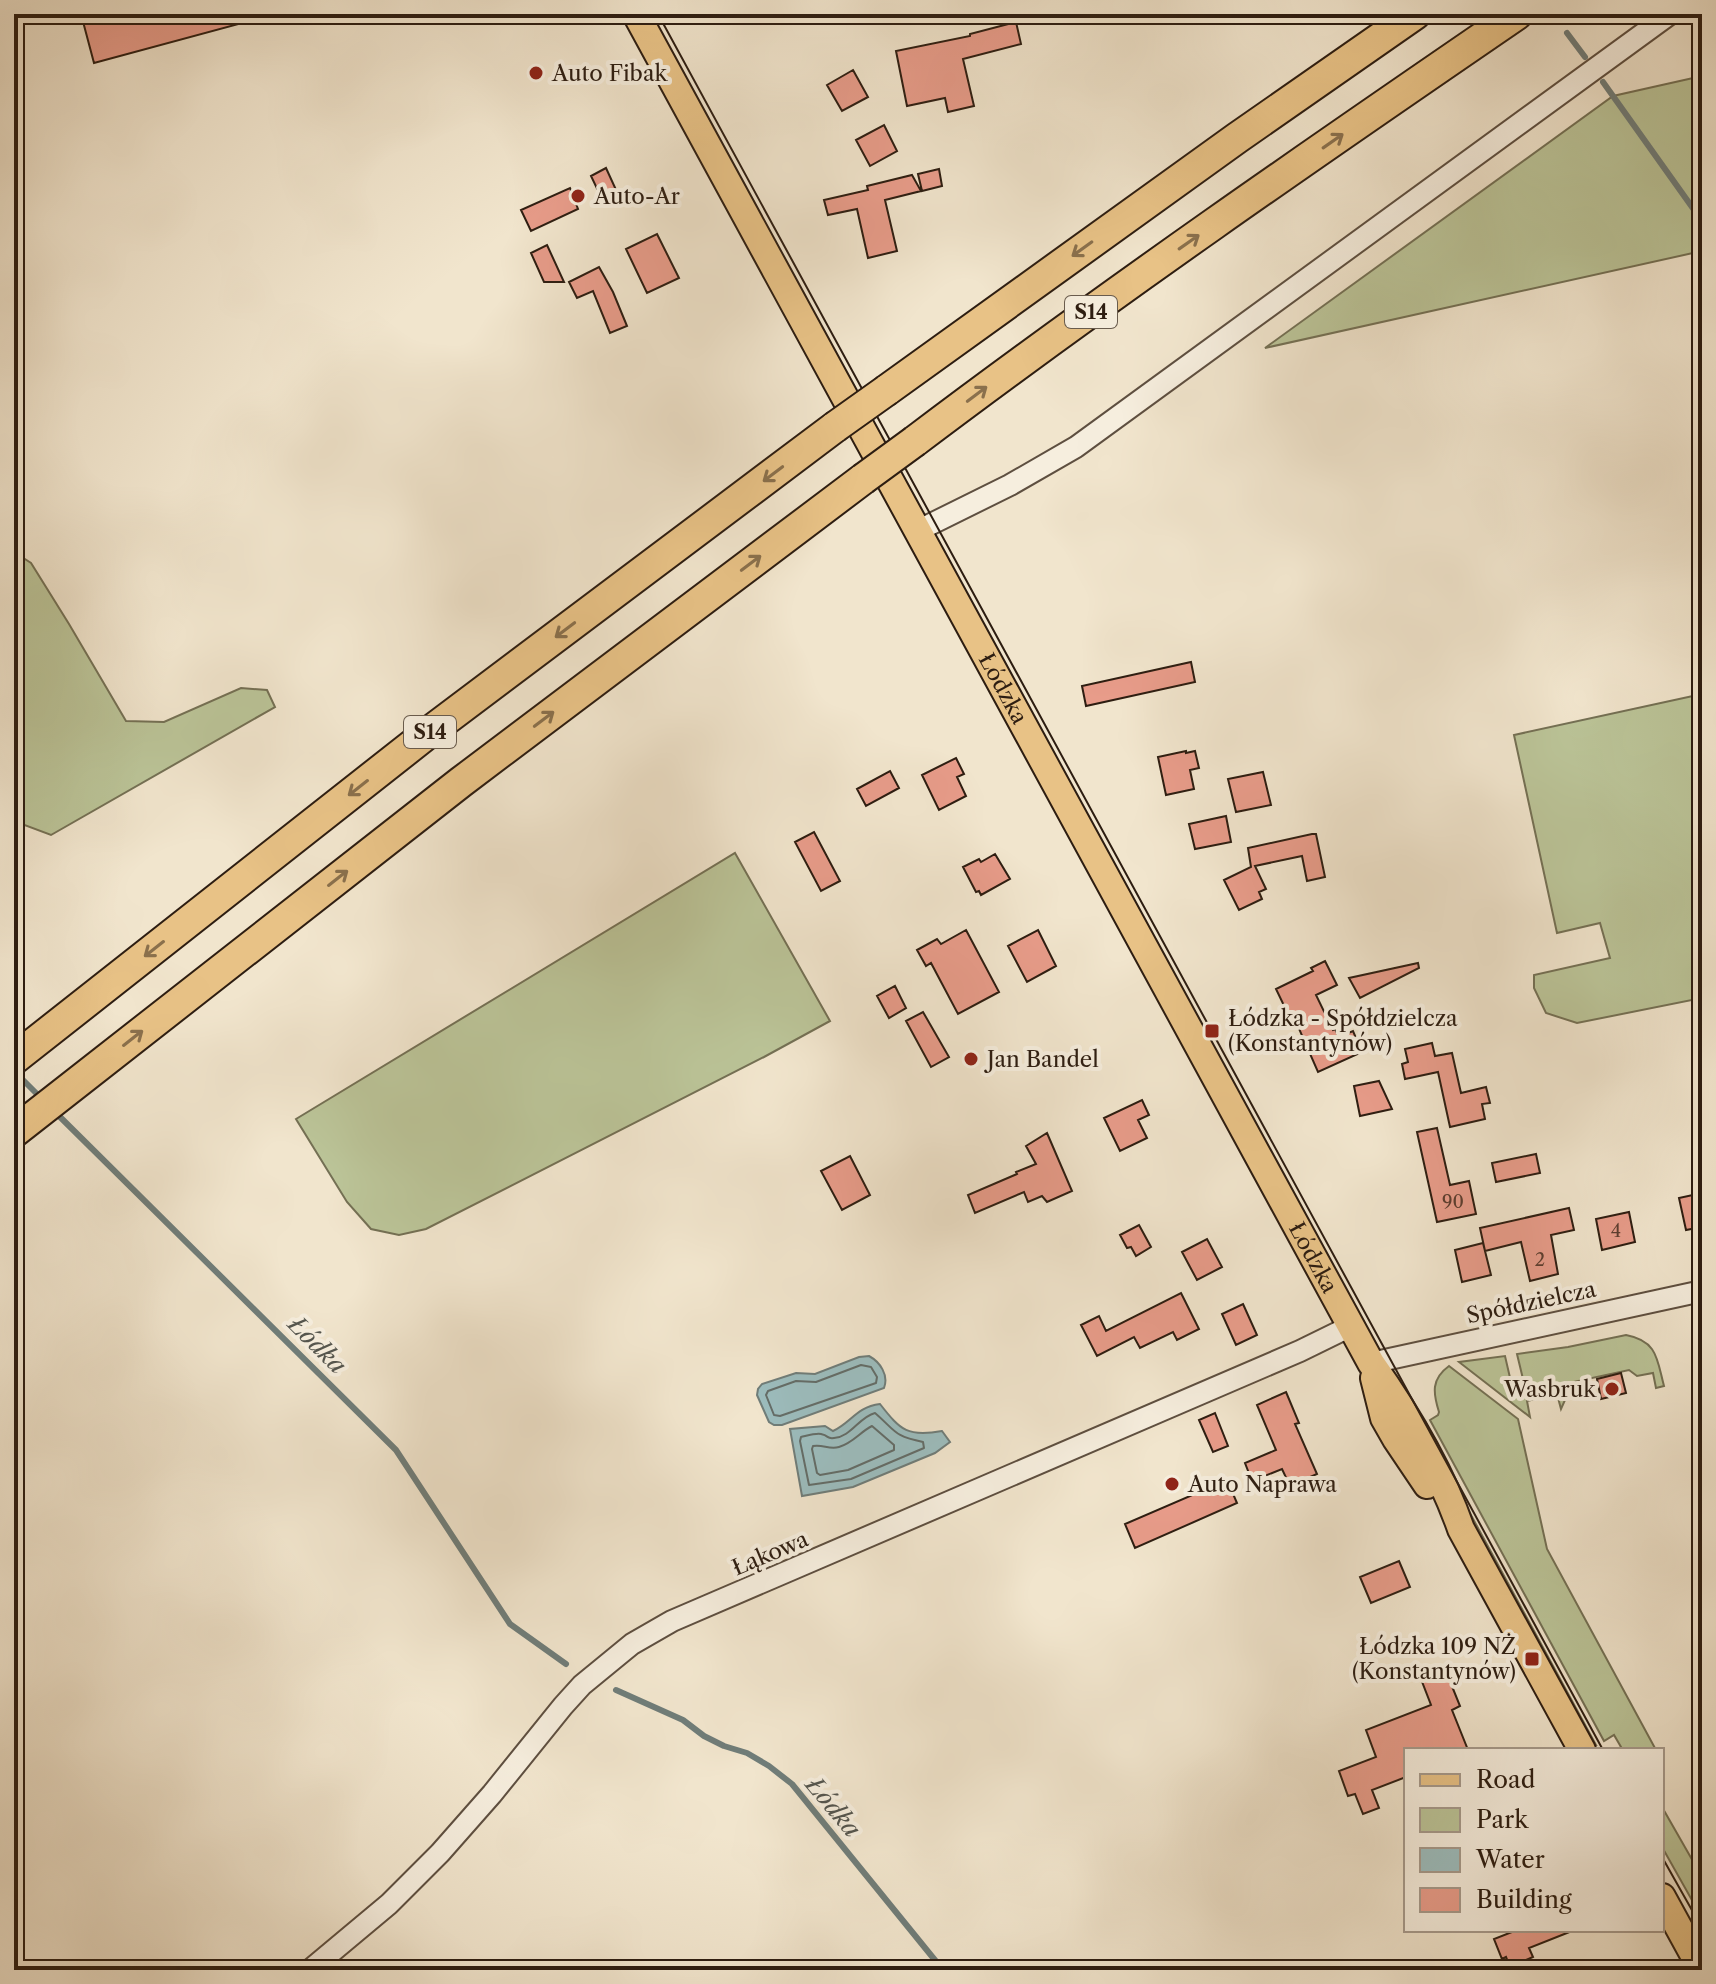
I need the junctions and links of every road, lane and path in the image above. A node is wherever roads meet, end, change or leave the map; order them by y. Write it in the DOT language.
graph roads {
  1 [pos="636,14"];
  2 [pos="1415,14"];
  3 [pos="1517,14"];
  4 [pos="1670,14"];
  5 [pos="917,531"];
  6 [pos="22,1052"];
  7 [pos="14,1132"];
  8 [pos="1702,1291"];
  9 [pos="1351,1326"];
  10 [pos="1371,1363"];
  11 [pos="1581,1748"];
  12 [pos="1664,1901"];
  13 [pos="310,1970"];
  14 [pos="1702,1970"];
  1 -- 5 [label="main road, Łódzka"];
  2 -- 6 [label="highway, S14, one-way, bridge"];
  7 -- 3 [label="highway, S14, one-way, bridge"];
  4 -- 5 [label="street"];
  5 -- 9 [label="main road, Łódzka"];
  8 -- 10 [label="street, Spółdzielcza"];
  9 -- 10 [label="main road, Łódzka"];
  9 -- 13 [label="street, Łąkowa"];
  10 -- 11 [label="main road, Łódzka"];
  12 -- 14 [label="main road"];
}
